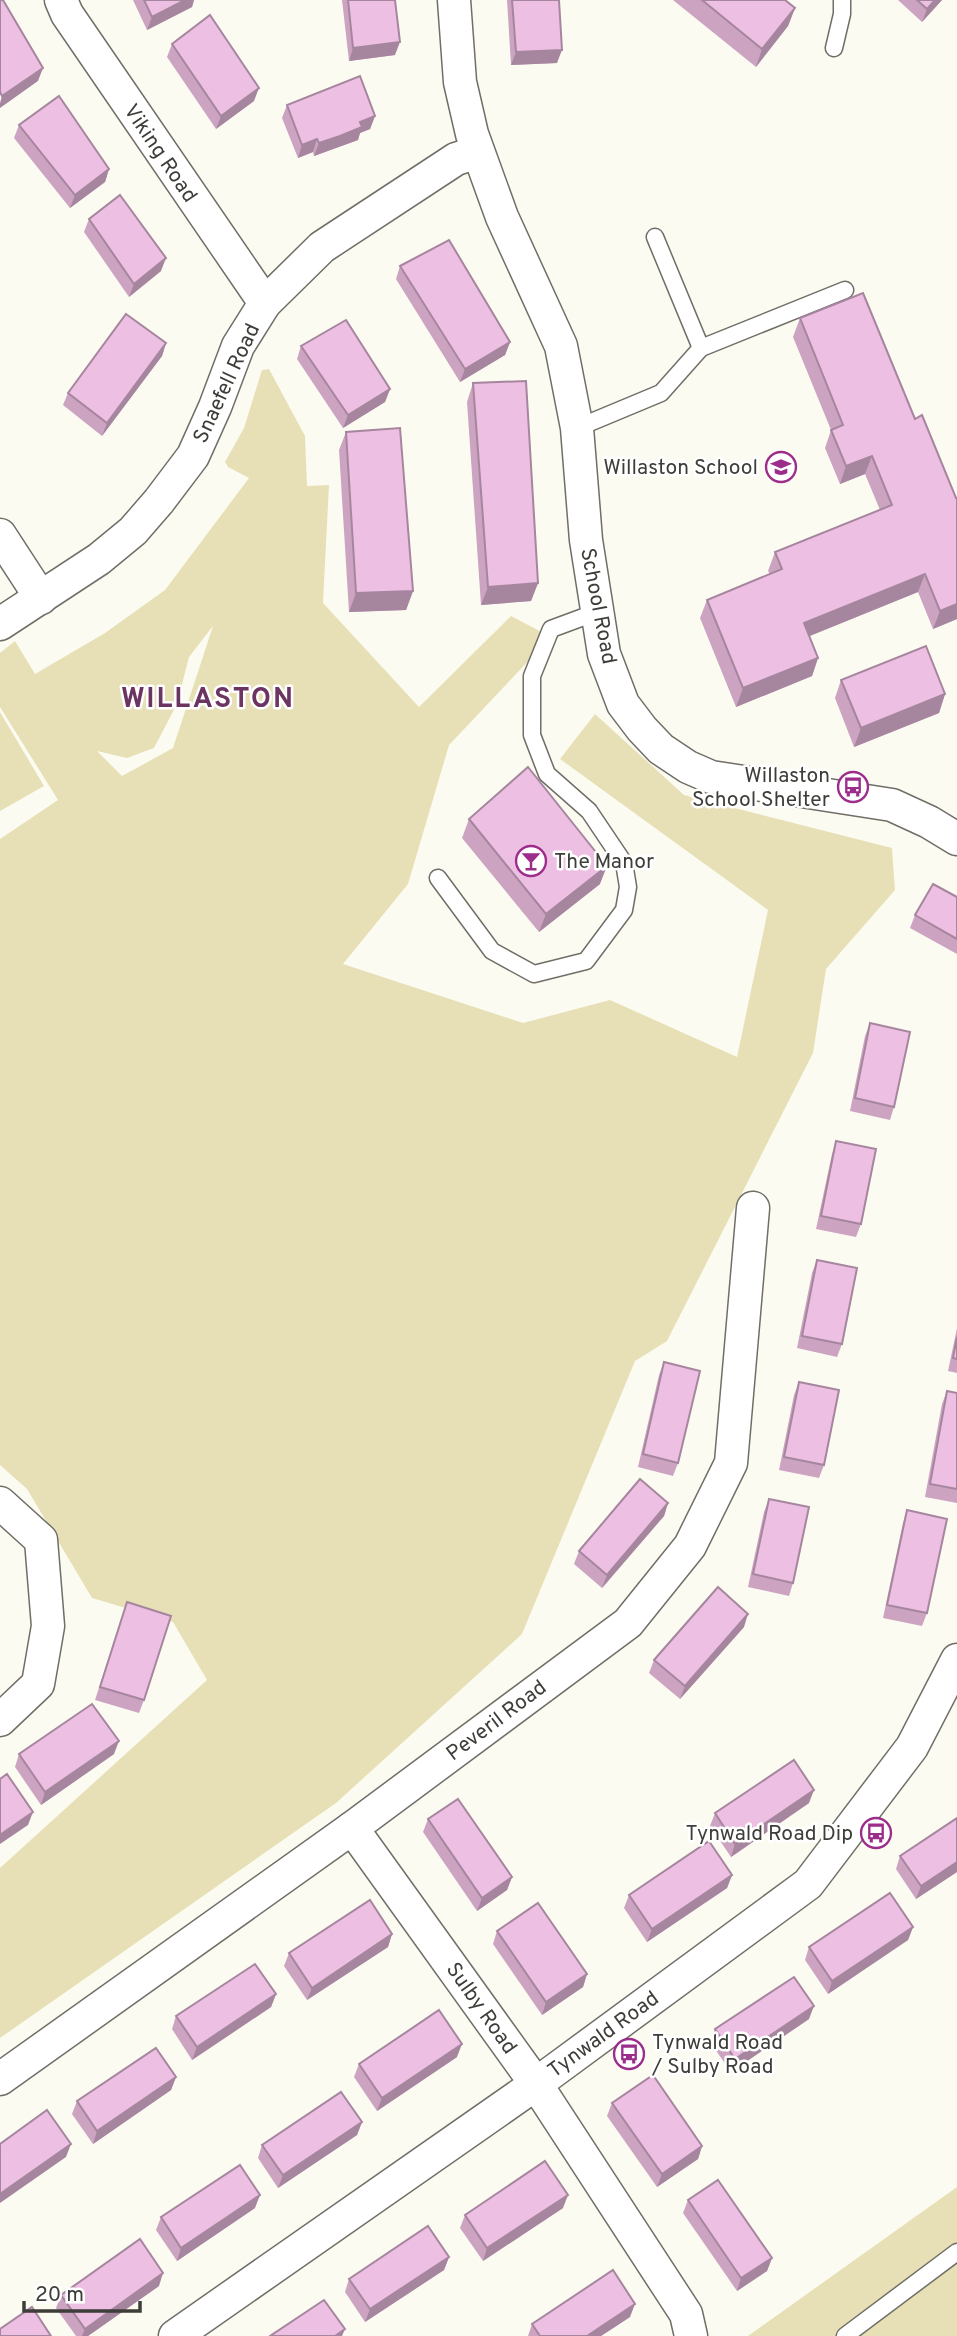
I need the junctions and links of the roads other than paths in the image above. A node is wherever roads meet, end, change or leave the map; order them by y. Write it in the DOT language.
graph roads {
  1 [pos="61,0"];
  2 [pos="454,0"];
  3 [pos="842,0"];
  4 [pos="834,48"];
  5 [pos="478,152"];
  6 [pos="655,237"];
  7 [pos="845,290"];
  8 [pos="265,303"];
  9 [pos="701,348"];
  10 [pos="577,428"];
  11 [pos="0,536"];
  12 [pos="41,598"];
  13 [pos="597,612"];
  14 [pos="0,624"];
  15 [pos="957,839"];
  16 [pos="438,878"];
  17 [pos="753,1208"];
  18 [pos="0,1503"];
  19 [pos="957,1660"];
  20 [pos="0,1720"];
  21 [pos="352,1828"];
  22 [pos="0,2079"];
  23 [pos="536,2084"];
  24 [pos="957,2252"];
  25 [pos="175,2336"];
  26 [pos="691,2336"];
  27 [pos="845,2336"];
  1 -- 8 [label="street, Viking Road"];
  2 -- 5 [label="street"];
  3 -- 4 [label="lane"];
  5 -- 8 [label="street, Snaefell Road"];
  5 -- 10 [label="street, School Road"];
  6 -- 9 [label="lane"];
  7 -- 9 [label="lane"];
  8 -- 12 [label="street, Snaefell Road"];
  9 -- 10 [label="lane"];
  10 -- 13 [label="street, School Road"];
  11 -- 12 [label="street"];
  12 -- 14 [label="street, Snaefell Road"];
  13 -- 15 [label="street, School Road"];
  13 -- 16 [label="lane"];
  17 -- 21 [label="street, Peveril Road"];
  18 -- 20 [label="street"];
  19 -- 23 [label="street, Tynwald Road"];
  21 -- 22 [label="street, Peveril Road"];
  21 -- 23 [label="street, Sulby Road"];
  23 -- 25 [label="street, Tynwald Road"];
  23 -- 26 [label="street, Sulby Road"];
  24 -- 27 [label="lane"];
}
